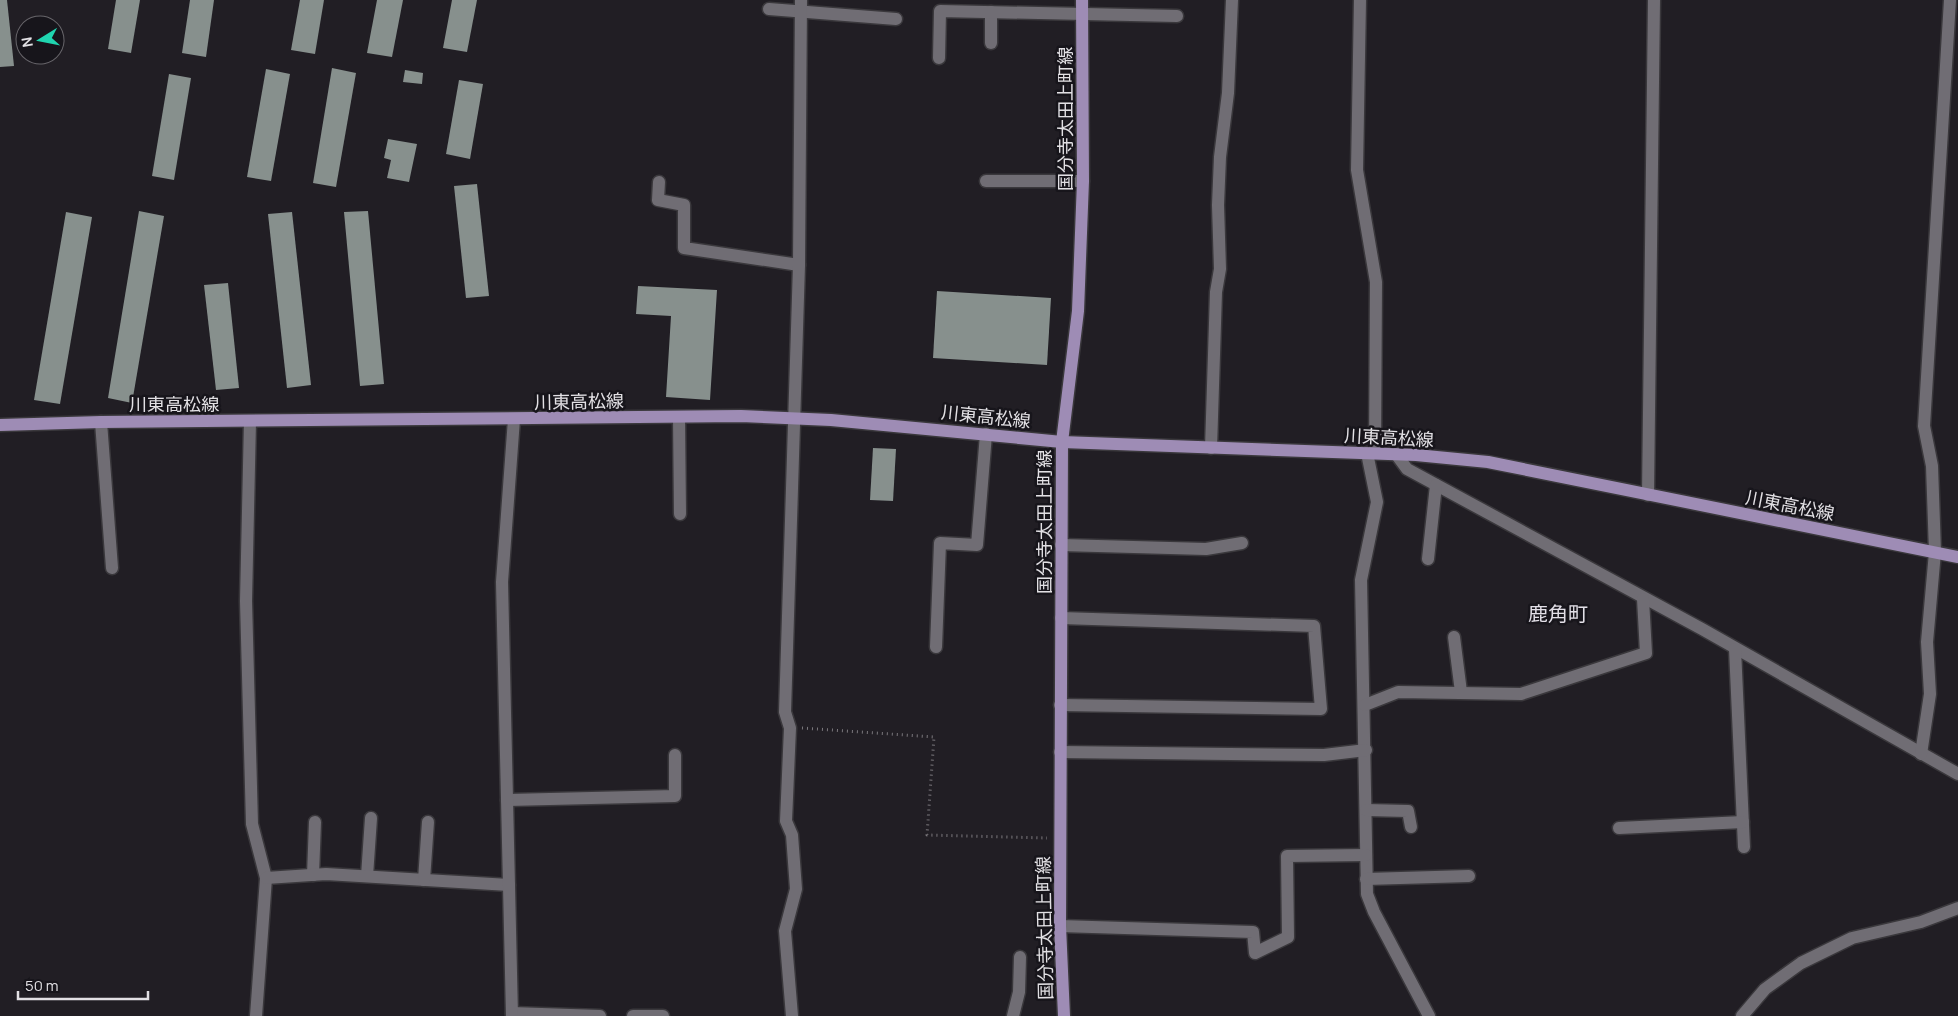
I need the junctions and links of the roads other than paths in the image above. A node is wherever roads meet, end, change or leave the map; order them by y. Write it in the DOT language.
graph roads {
  1 [pos="1082,0"];
  2 [pos="1232,0"];
  3 [pos="1360,0"];
  4 [pos="1654,0"];
  5 [pos="1950,0"];
  6 [pos="800,6"];
  7 [pos="769,9"];
  8 [pos="991,12"];
  9 [pos="1083,14"];
  10 [pos="1178,16"];
  11 [pos="896,20"];
  12 [pos="991,43"];
  13 [pos="939,58"];
  14 [pos="986,181"];
  15 [pos="1083,181"];
  16 [pos="659,182"];
  17 [pos="799,266"];
  18 [pos="679,417"];
  19 [pos="795,418"];
  20 [pos="514,419"];
  21 [pos="250,421"];
  22 [pos="100,422"];
  23 [pos="0,425"];
  24 [pos="986,434"];
  25 [pos="1062,442"];
  26 [pos="1211,448"];
  27 [pos="1371,453"];
  28 [pos="1396,454"];
  29 [pos="1436,485"];
  30 [pos="1648,495"];
  31 [pos="680,514"];
  32 [pos="1242,543"];
  33 [pos="1061,545"];
  34 [pos="1935,552"];
  35 [pos="1958,557"];
  36 [pos="1428,559"];
  37 [pos="112,568"];
  38 [pos="1643,599"];
  39 [pos="1061,618"];
  40 [pos="1454,637"];
  41 [pos="936,647"];
  42 [pos="1735,649"];
  43 [pos="1461,692"];
  44 [pos="1060,705"];
  45 [pos="1365,705"];
  46 [pos="1366,750"];
  47 [pos="1060,752"];
  48 [pos="1921,754"];
  49 [pos="675,755"];
  50 [pos="1958,774"];
  51 [pos="507,800"];
  52 [pos="1366,810"];
  53 [pos="371,818"];
  54 [pos="315,822"];
  55 [pos="428,822"];
  56 [pos="1743,822"];
  57 [pos="1411,827"];
  58 [pos="1619,828"];
  59 [pos="1744,847"];
  60 [pos="1366,855"];
  61 [pos="313,875"];
  62 [pos="367,876"];
  63 [pos="1469,876"];
  64 [pos="266,878"];
  65 [pos="1366,879"];
  66 [pos="424,880"];
  67 [pos="509,885"];
  68 [pos="1958,908"];
  69 [pos="1060,926"];
  70 [pos="1020,957"];
  71 [pos="512,1014"];
  72 [pos="256,1016"];
  73 [pos="600,1016"];
  74 [pos="633,1016"];
  75 [pos="663,1016"];
  76 [pos="792,1016"];
  77 [pos="1013,1016"];
  78 [pos="1064,1016"];
  79 [pos="1430,1016"];
  80 [pos="1742,1016"];
  1 -- 9 [label="main road, 国分寺太田上町線"];
  2 -- 26 [label="street"];
  3 -- 27 [label="street"];
  4 -- 30 [label="street"];
  5 -- 34 [label="street"];
  6 -- 7 [label="street"];
  6 -- 11 [label="street"];
  6 -- 17 [label="street"];
  8 -- 9 [label="street"];
  8 -- 12 [label="street"];
  8 -- 13 [label="street"];
  9 -- 10 [label="street"];
  9 -- 15 [label="main road, 国分寺太田上町線"];
  14 -- 15 [label="street"];
  15 -- 25 [label="main road, 国分寺太田上町線"];
  16 -- 17 [label="street"];
  17 -- 19 [label="street"];
  18 -- 19 [label="main road, 川東高松線"];
  18 -- 20 [label="main road, 川東高松線"];
  18 -- 31 [label="street"];
  19 -- 24 [label="main road, 川東高松線"];
  19 -- 76 [label="street"];
  20 -- 21 [label="main road, 川東高松線"];
  20 -- 51 [label="street"];
  21 -- 22 [label="main road, 川東高松線"];
  21 -- 64 [label="street"];
  22 -- 23 [label="main road, 川東高松線"];
  22 -- 37 [label="street"];
  24 -- 25 [label="main road, 川東高松線"];
  24 -- 41 [label="street"];
  25 -- 26 [label="main road, 川東高松線"];
  25 -- 33 [label="main road, 国分寺太田上町線"];
  26 -- 27 [label="main road, 川東高松線"];
  27 -- 28 [label="main road, 川東高松線"];
  27 -- 45 [label="street"];
  28 -- 29 [label="street"];
  28 -- 30 [label="main road, 川東高松線"];
  29 -- 36 [label="street"];
  29 -- 38 [label="street"];
  30 -- 34 [label="main road, 川東高松線"];
  32 -- 33 [label="street"];
  33 -- 39 [label="main road, 国分寺太田上町線"];
  34 -- 35 [label="main road, 川東高松線"];
  34 -- 48 [label="street"];
  38 -- 42 [label="street"];
  38 -- 43 [label="street"];
  39 -- 44 [label="main road, 国分寺太田上町線"];
  39 -- 44 [label="street"];
  40 -- 43 [label="street"];
  42 -- 48 [label="street"];
  42 -- 56 [label="street"];
  43 -- 45 [label="street"];
  44 -- 47 [label="main road, 国分寺太田上町線"];
  45 -- 46 [label="street"];
  46 -- 47 [label="street"];
  46 -- 52 [label="street"];
  47 -- 69 [label="main road, 国分寺太田上町線"];
  48 -- 50 [label="street"];
  49 -- 51 [label="street"];
  51 -- 67 [label="street"];
  52 -- 57 [label="street"];
  52 -- 60 [label="street"];
  53 -- 62 [label="street"];
  54 -- 61 [label="street"];
  55 -- 66 [label="street"];
  56 -- 58 [label="street"];
  56 -- 59 [label="street"];
  60 -- 65 [label="street"];
  60 -- 69 [label="street"];
  61 -- 62 [label="street"];
  61 -- 64 [label="street"];
  62 -- 66 [label="street"];
  63 -- 65 [label="street"];
  64 -- 72 [label="street"];
  65 -- 79 [label="street"];
  66 -- 67 [label="street"];
  67 -- 71 [label="street"];
  68 -- 80 [label="street"];
  69 -- 78 [label="main road, 国分寺太田上町線"];
  70 -- 77 [label="street"];
  71 -- 73 [label="street"];
  74 -- 75 [label="street"];
}
